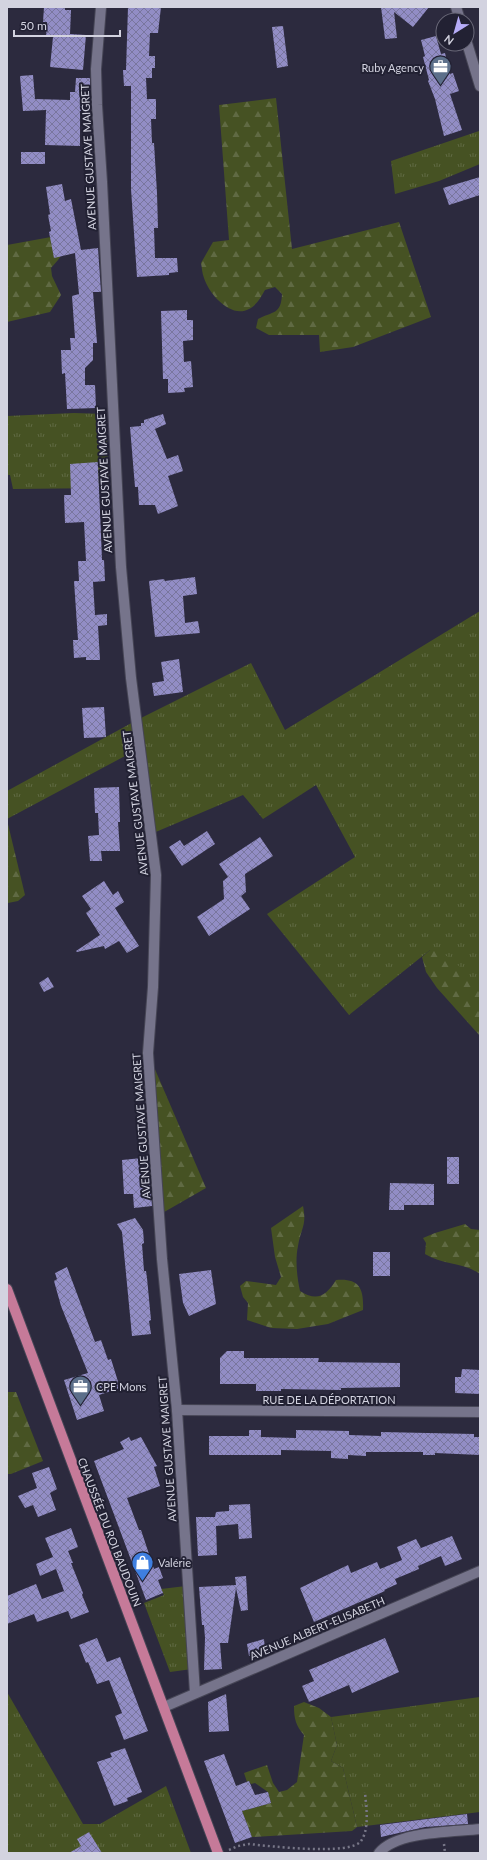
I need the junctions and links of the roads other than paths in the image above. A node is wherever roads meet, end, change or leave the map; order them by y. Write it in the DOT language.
graph roads {
  1 [pos="101,7"];
  2 [pos="470,52"];
  3 [pos="480,86"];
  4 [pos="7,1288"];
  5 [pos="177,1410"];
  6 [pos="480,1412"];
  7 [pos="480,1571"];
  8 [pos="195,1693"];
  9 [pos="164,1707"];
  10 [pos="480,1829"];
  11 [pos="222,1852"];
  12 [pos="379,1853"];
  1 -- 5 [label="street, AVENUE GUSTAVE MAIGRET"];
  2 -- 3 [label="street"];
  4 -- 9 [label="main road, CHAUSSÉE DU ROI BAUDOUIN"];
  5 -- 6 [label="street, RUE DE LA DÉPORTATION"];
  5 -- 8 [label="street, AVENUE GUSTAVE MAIGRET"];
  7 -- 8 [label="street, AVENUE ALBERT-ELISABETH"];
  8 -- 9 [label="street, AVENUE ALBERT-ELISABETH"];
  9 -- 11 [label="main road, CHAUSSÉE DU ROI BAUDOUIN"];
  10 -- 12 [label="street"];
}
